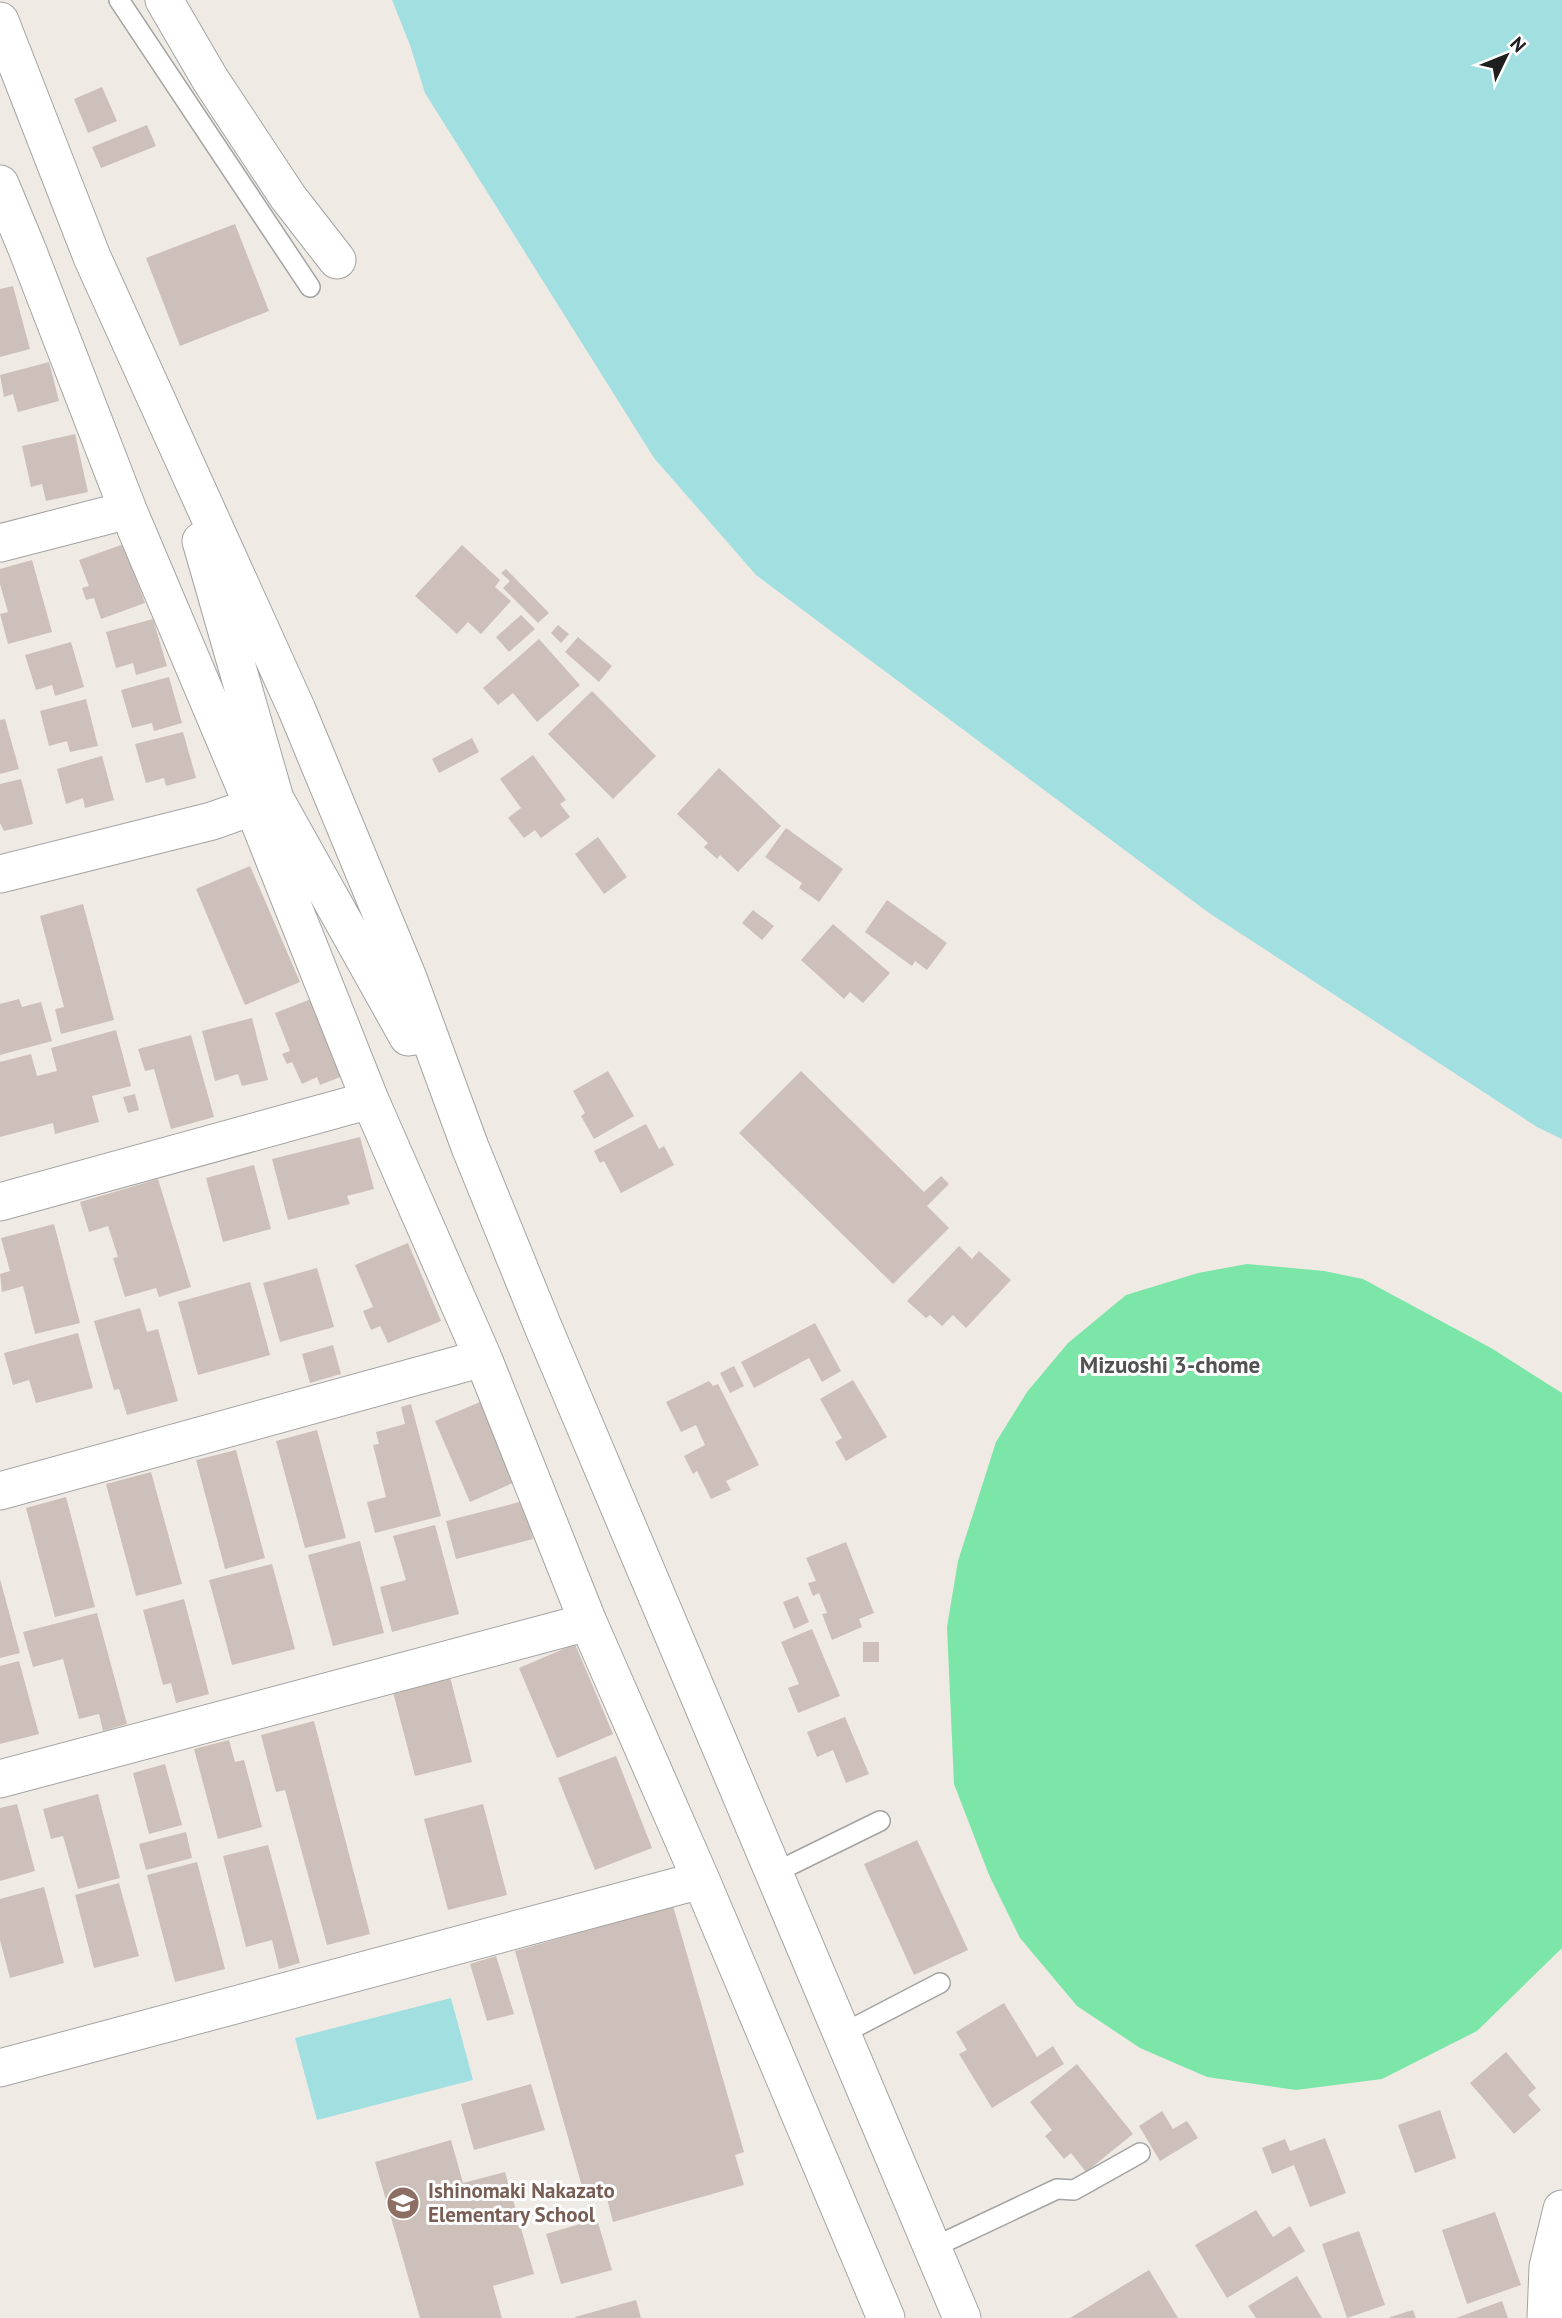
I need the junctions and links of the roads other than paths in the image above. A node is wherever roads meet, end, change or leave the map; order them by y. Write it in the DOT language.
graph roads {
  1 [pos="119,0"];
  2 [pos="164,0"];
  3 [pos="0,21"];
  4 [pos="0,184"];
  5 [pos="14,252"];
  6 [pos="337,260"];
  7 [pos="310,287"];
  8 [pos="128,510"];
  9 [pos="213,523"];
  10 [pos="0,543"];
  11 [pos="264,803"];
  12 [pos="0,874"];
  13 [pos="428,1033"];
  14 [pos="370,1100"];
  15 [pos="0,1202"];
  16 [pos="483,1358"];
  17 [pos="0,1491"];
  18 [pos="588,1622"];
  19 [pos="0,1779"];
  20 [pos="880,1821"];
  21 [pos="774,1872"];
  22 [pos="701,1880"];
  23 [pos="940,1983"];
  24 [pos="842,2034"];
  25 [pos="0,2068"];
  26 [pos="1140,2153"];
  27 [pos="1562,2209"];
  28 [pos="932,2248"];
  29 [pos="1555,2271"];
  30 [pos="886,2318"];
  31 [pos="962,2318"];
  32 [pos="1546,2318"];
  1 -- 7 [label="lane"];
  2 -- 6 [label="street"];
  3 -- 9 [label="street"];
  4 -- 5 [label="street"];
  5 -- 8 [label="street"];
  8 -- 10 [label="street"];
  8 -- 11 [label="street"];
  9 -- 11 [label="street"];
  9 -- 13 [label="street"];
  11 -- 12 [label="street"];
  11 -- 13 [label="street"];
  11 -- 14 [label="street"];
  13 -- 21 [label="street"];
  14 -- 15 [label="street"];
  14 -- 16 [label="street"];
  16 -- 17 [label="street"];
  16 -- 18 [label="street"];
  18 -- 19 [label="street"];
  18 -- 22 [label="street"];
  20 -- 21 [label="lane"];
  21 -- 24 [label="street"];
  22 -- 25 [label="street"];
  22 -- 30 [label="street"];
  23 -- 24 [label="lane"];
  24 -- 28 [label="street"];
  26 -- 28 [label="lane"];
  27 -- 29 [label="street"];
  28 -- 31 [label="street"];
  29 -- 32 [label="street"];
}
